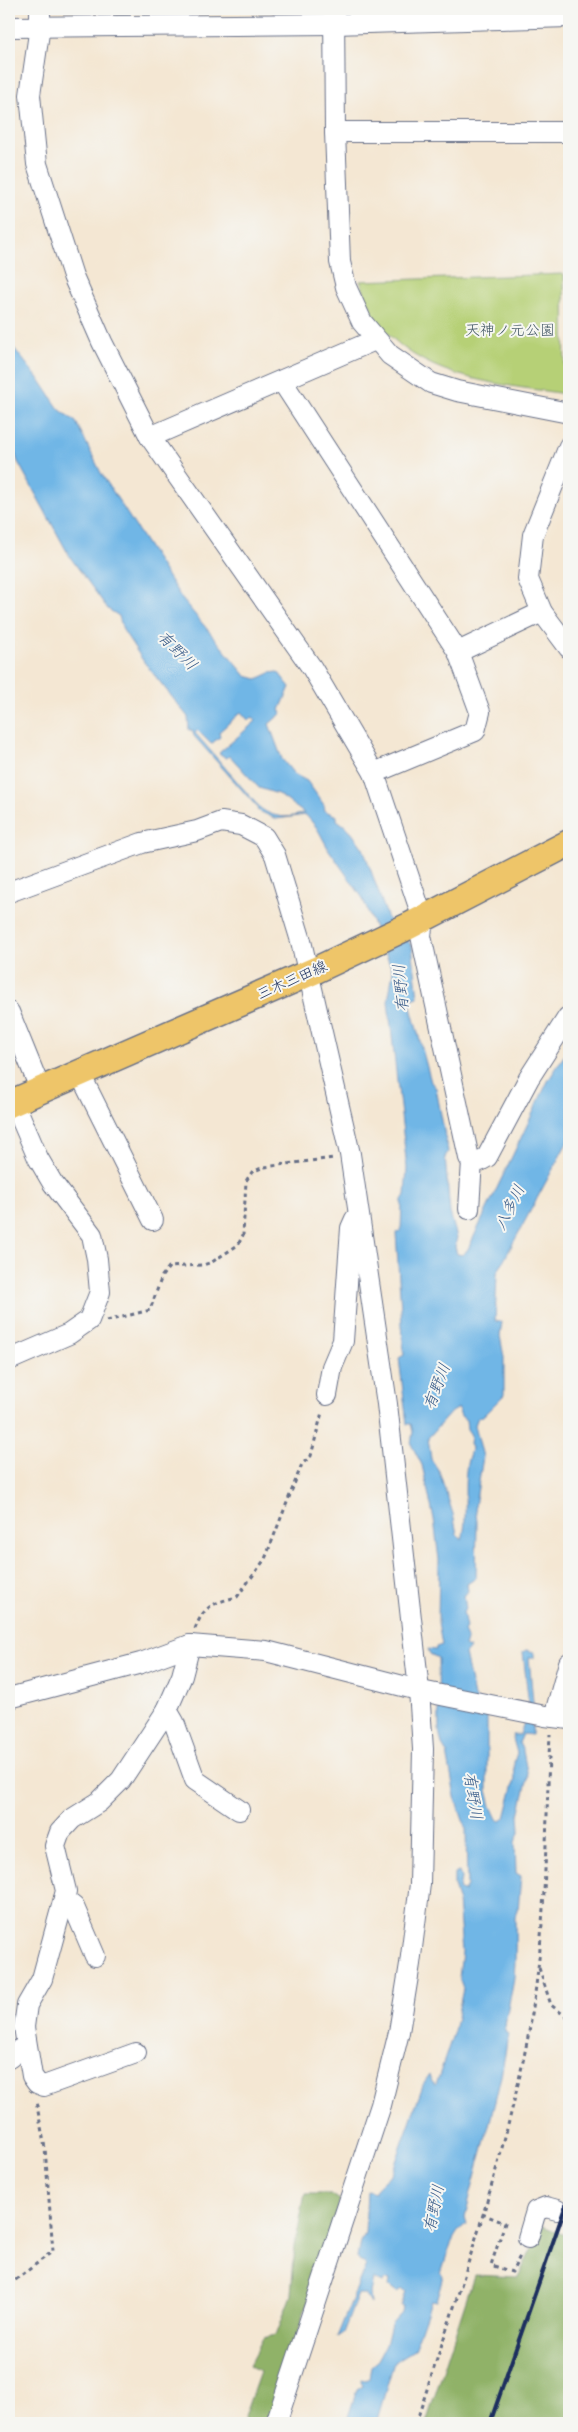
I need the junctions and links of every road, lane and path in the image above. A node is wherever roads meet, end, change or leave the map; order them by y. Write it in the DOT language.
graph roads {
  1 [pos="334,16"];
  2 [pos="567,17"];
  3 [pos="27,22"];
  4 [pos="335,132"];
  5 [pos="569,132"];
  6 [pos="375,340"];
  7 [pos="282,380"];
  8 [pos="569,413"];
  9 [pos="150,437"];
  10 [pos="569,446"];
  11 [pos="542,612"];
  12 [pos="569,648"];
  13 [pos="458,652"];
  14 [pos="374,773"];
  15 [pos="569,844"];
  16 [pos="9,892"];
  17 [pos="416,923"];
  18 [pos="312,972"];
  19 [pos="9,1012"];
  20 [pos="568,1017"];
  21 [pos="80,1074"];
  22 [pos="41,1092"];
  23 [pos="11,1102"];
  24 [pos="350,1154"];
  25 [pos="472,1162"];
  26 [pos="469,1209"];
  27 [pos="358,1210"];
  28 [pos="153,1220"];
  29 [pos="89,1320"];
  30 [pos="9,1360"];
  31 [pos="327,1394"];
  32 [pos="190,1645"];
  33 [pos="569,1663"];
  34 [pos="422,1691"];
  35 [pos="9,1698"];
  36 [pos="167,1710"];
  37 [pos="556,1717"];
  38 [pos="239,1810"];
  39 [pos="64,1899"];
  40 [pos="95,1956"];
  41 [pos="538,1967"];
  42 [pos="569,2019"];
  43 [pos="26,2045"];
  44 [pos="136,2053"];
  45 [pos="9,2058"];
  46 [pos="37,2083"];
  47 [pos="557,2210"];
  48 [pos="482,2214"];
  49 [pos="528,2238"];
  50 [pos="9,2285"];
  51 [pos="276,2423"];
  52 [pos="416,2423"];
  1 -- 2 [label="street"];
  1 -- 3 [label="street"];
  1 -- 4 [label="street"];
  3 -- 9 [label="street"];
  4 -- 5 [label="street"];
  4 -- 6 [label="street"];
  6 -- 7 [label="street"];
  6 -- 8 [label="street"];
  7 -- 9 [label="street"];
  7 -- 13 [label="street"];
  9 -- 14 [label="street"];
  10 -- 11 [label="street"];
  11 -- 12 [label="street"];
  11 -- 13 [label="street"];
  13 -- 14 [label="street"];
  14 -- 17 [label="street"];
  15 -- 17 [label="main road, 三木三田線"];
  16 -- 18 [label="street"];
  17 -- 18 [label="main road, 三木三田線"];
  17 -- 25 [label="street"];
  18 -- 21 [label="main road, 三木三田線"];
  18 -- 24 [label="street"];
  19 -- 22 [label="street"];
  20 -- 25 [label="street"];
  21 -- 22 [label="main road, 三木三田線"];
  21 -- 28 [label="street"];
  22 -- 23 [label="main road, 三木三田線"];
  23 -- 29 [label="street"];
  24 -- 27 [label="street"];
  24 -- 29 [label="path"];
  25 -- 26 [label="street"];
  27 -- 31 [label="street"];
  27 -- 34 [label="street"];
  29 -- 30 [label="street"];
  31 -- 32 [label="path"];
  32 -- 34 [label="street"];
  32 -- 35 [label="street"];
  32 -- 36 [label="street"];
  33 -- 37 [label="street"];
  34 -- 37 [label="street"];
  34 -- 51 [label="street"];
  36 -- 38 [label="street"];
  36 -- 39 [label="street"];
  37 -- 41 [label="path"];
  39 -- 40 [label="street"];
  39 -- 43 [label="street"];
  41 -- 42 [label="path"];
  41 -- 48 [label="path"];
  43 -- 45 [label="street"];
  43 -- 46 [label="street"];
  44 -- 46 [label="street"];
  46 -- 50 [label="path"];
  47 -- 49 [label="street"];
  48 -- 49 [label="path"];
  48 -- 52 [label="path"];
}
